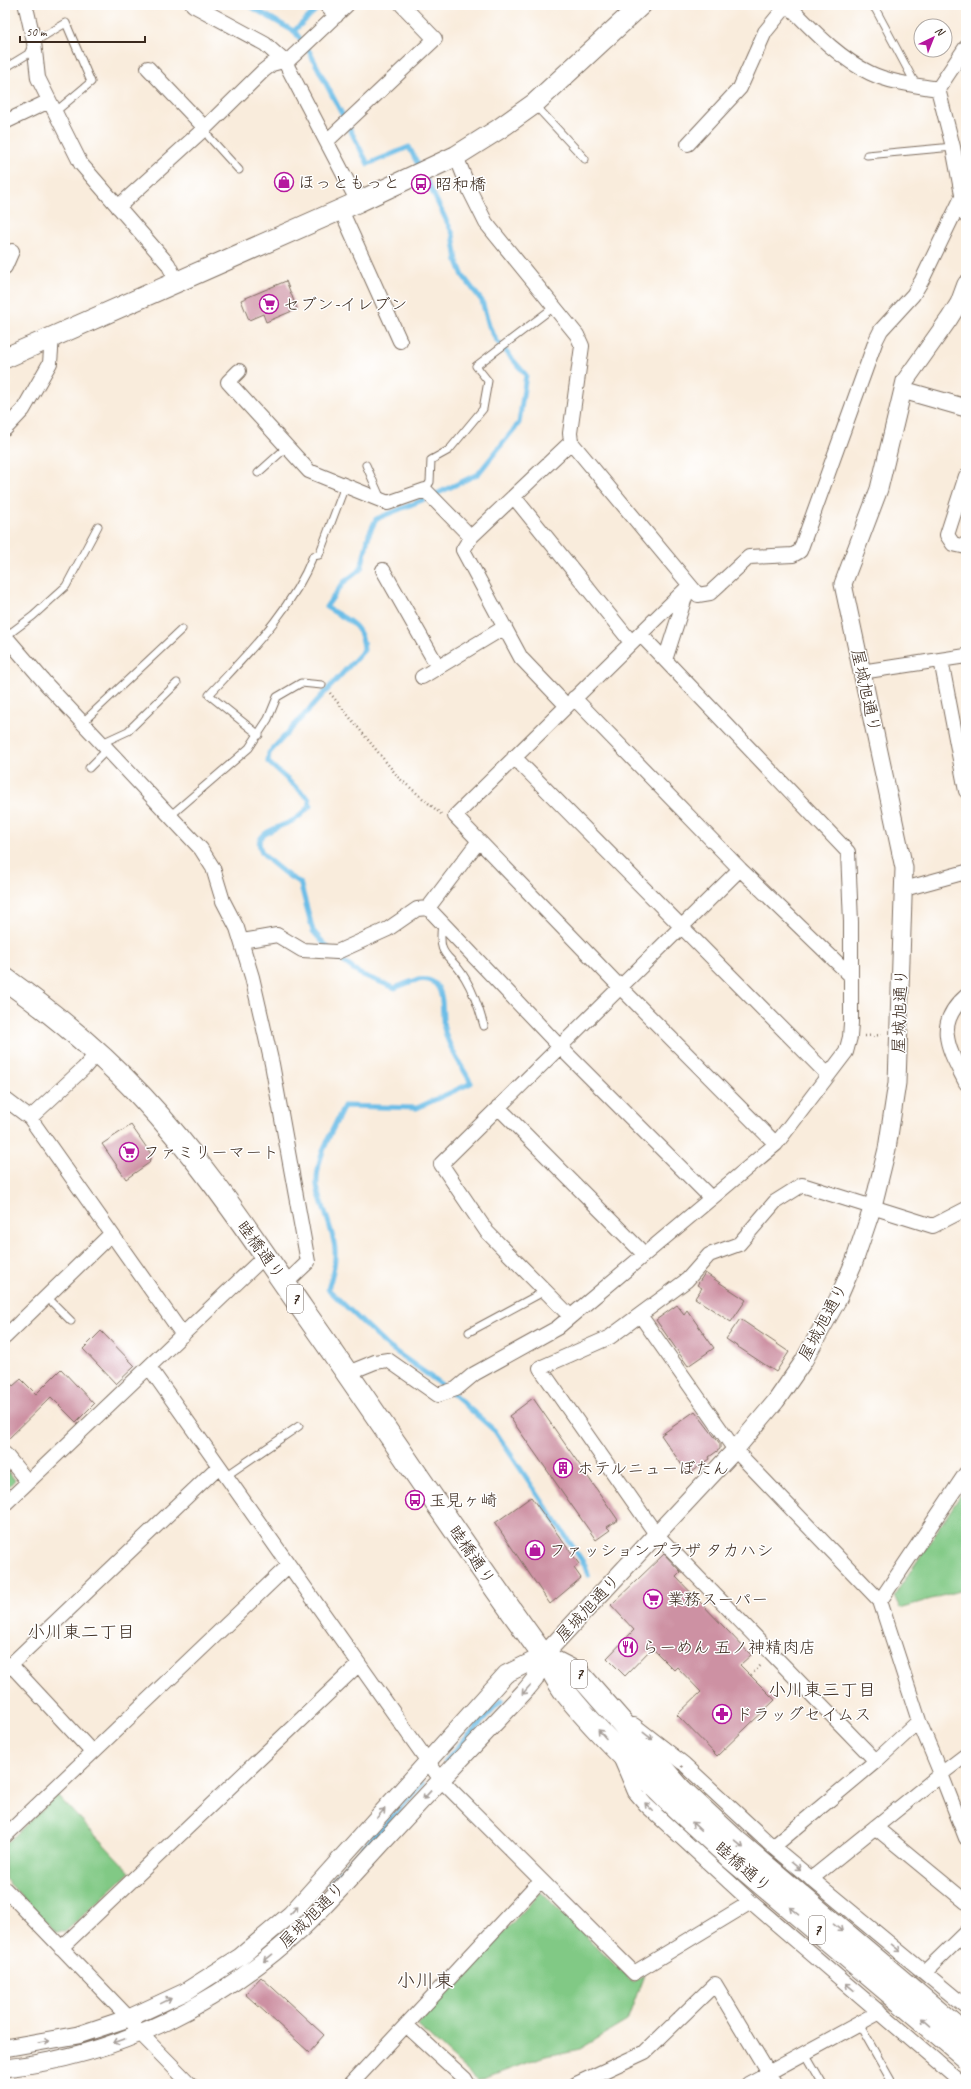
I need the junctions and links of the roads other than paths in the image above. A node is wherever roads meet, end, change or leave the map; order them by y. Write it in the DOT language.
graph roads {
  1 [pos="193,5"];
  2 [pos="326,5"];
  3 [pos="347,5"];
  4 [pos="402,5"];
  5 [pos="640,5"];
  6 [pos="788,5"];
  7 [pos="872,5"];
  8 [pos="23,6"];
  9 [pos="336,16"];
  10 [pos="34,42"];
  11 [pos="966,47"];
  12 [pos="285,62"];
  13 [pos="5,68"];
  14 [pos="148,68"];
  15 [pos="916,85"];
  16 [pos="938,89"];
  17 [pos="534,104"];
  18 [pos="52,106"];
  19 [pos="5,122"];
  20 [pos="205,128"];
  21 [pos="327,141"];
  22 [pos="688,144"];
  23 [pos="953,147"];
  24 [pos="867,155"];
  25 [pos="451,159"];
  26 [pos="585,159"];
  27 [pos="239,170"];
  28 [pos="963,195"];
  29 [pos="350,206"];
  30 [pos="118,207"];
  31 [pos="966,216"];
  32 [pos="12,251"];
  33 [pos="5,267"];
  34 [pos="177,282"];
  35 [pos="966,284"];
  36 [pos="554,307"];
  37 [pos="52,337"];
  38 [pos="400,341"];
  39 [pos="5,358"];
  40 [pos="240,371"];
  41 [pos="902,390"];
  42 [pos="966,408"];
  43 [pos="5,429"];
  44 [pos="571,442"];
  45 [pos="287,447"];
  46 [pos="366,465"];
  47 [pos="258,473"];
  48 [pos="966,476"];
  49 [pos="345,486"];
  50 [pos="430,495"];
  51 [pos="514,497"];
  52 [pos="382,501"];
  53 [pos="98,526"];
  54 [pos="472,537"];
  55 [pos="966,547"];
  56 [pos="383,570"];
  57 [pos="689,585"];
  58 [pos="504,627"];
  59 [pos="182,629"];
  60 [pos="6,637"];
  61 [pos="635,638"];
  62 [pos="966,656"];
  63 [pos="665,660"];
  64 [pos="941,660"];
  65 [pos="438,667"];
  66 [pos="861,672"];
  67 [pos="422,677"];
  68 [pos="177,683"];
  69 [pos="322,685"];
  70 [pos="570,702"];
  71 [pos="83,722"];
  72 [pos="259,735"];
  73 [pos="105,746"];
  74 [pos="514,757"];
  75 [pos="963,765"];
  76 [pos="89,768"];
  77 [pos="966,791"];
  78 [pos="170,816"];
  79 [pos="478,842"];
  80 [pos="740,869"];
  81 [pos="966,872"];
  82 [pos="904,889"];
  83 [pos="428,908"];
  84 [pos="442,924"];
  85 [pos="681,927"];
  86 [pos="242,942"];
  87 [pos="851,976"];
  88 [pos="5,979"];
  89 [pos="620,987"];
  90 [pos="966,996"];
  91 [pos="484,1026"];
  92 [pos="560,1047"];
  93 [pos="97,1053"];
  94 [pos="828,1075"];
  95 [pos="966,1083"];
  96 [pos="5,1099"];
  97 [pos="498,1107"];
  98 [pos="30,1118"];
  99 [pos="776,1144"];
  100 [pos="711,1198"];
  101 [pos="873,1206"];
  102 [pos="966,1209"];
  103 [pos="112,1234"];
  104 [pos="644,1254"];
  105 [pos="265,1256"];
  106 [pos="285,1284"];
  107 [pos="545,1291"];
  108 [pos="47,1297"];
  109 [pos="640,1315"];
  110 [pos="570,1316"];
  111 [pos="71,1321"];
  112 [pos="469,1332"];
  113 [pos="183,1335"];
  114 [pos="5,1336"];
  115 [pos="149,1368"];
  116 [pos="348,1373"];
  117 [pos="299,1426"];
  118 [pos="735,1450"];
  119 [pos="5,1454"];
  120 [pos="222,1471"];
  121 [pos="966,1473"];
  122 [pos="28,1482"];
  123 [pos="5,1504"];
  124 [pos="656,1534"];
  125 [pos="288,1566"];
  126 [pos="880,1601"];
  127 [pos="543,1656"];
  128 [pos="358,1665"];
  129 [pos="8,1668"];
  130 [pos="606,1704"];
  131 [pos="919,1721"];
  132 [pos="617,1751"];
  133 [pos="92,1752"];
  134 [pos="966,1755"];
  135 [pos="876,1760"];
  136 [pos="428,1761"];
  137 [pos="941,1774"];
  138 [pos="441,1780"];
  139 [pos="675,1795"];
  140 [pos="875,1827"];
  141 [pos="5,1836"];
  142 [pos="966,1838"];
  143 [pos="773,1847"];
  144 [pos="812,1879"];
  145 [pos="541,1880"];
  146 [pos="5,1889"];
  147 [pos="751,1902"];
  148 [pos="966,1902"];
  149 [pos="966,1932"];
  150 [pos="61,1948"];
  151 [pos="925,1972"];
  152 [pos="966,2007"];
  153 [pos="966,2010"];
  154 [pos="880,2012"];
  155 [pos="129,2018"];
  156 [pos="859,2024"];
  157 [pos="406,2025"];
  158 [pos="140,2033"];
  159 [pos="966,2036"];
  160 [pos="5,2048"];
  161 [pos="927,2052"];
  162 [pos="805,2053"];
  163 [pos="966,2057"];
  164 [pos="5,2068"];
  165 [pos="772,2078"];
  166 [pos="190,2084"];
  167 [pos="351,2084"];
  168 [pos="468,2084"];
  169 [pos="576,2084"];
  170 [pos="748,2084"];
  171 [pos="823,2084"];
  172 [pos="893,2084"];
  173 [pos="963,2084"];
  1 -- 12 [label="street"];
  2 -- 9 [label="street"];
  3 -- 9 [label="street"];
  4 -- 21 [label="street"];
  5 -- 17 [label="main road"];
  6 -- 15 [label="street"];
  6 -- 22 [label="street"];
  7 -- 15 [label="lane"];
  8 -- 10 [label="street"];
  9 -- 12 [label="street"];
  10 -- 13 [label="lane"];
  10 -- 18 [label="street"];
  10 -- 18 [label="lane"];
  11 -- 16 [label="street"];
  12 -- 20 [label="street"];
  12 -- 21 [label="street"];
  14 -- 20 [label="street"];
  15 -- 16 [label="street"];
  16 -- 23 [label="street"];
  17 -- 25 [label="main road"];
  17 -- 26 [label="lane"];
  18 -- 19 [label="street"];
  18 -- 30 [label="street"];
  20 -- 27 [label="lane"];
  20 -- 30 [label="street"];
  21 -- 29 [label="street"];
  23 -- 24 [label="lane"];
  23 -- 28 [label="street"];
  25 -- 29 [label="main road"];
  25 -- 36 [label="street"];
  28 -- 31 [label="street"];
  28 -- 57 [label="street"];
  29 -- 34 [label="main road"];
  29 -- 38 [label="street"];
  30 -- 34 [label="street"];
  32 -- 33 [label="street"];
  34 -- 37 [label="main road"];
  35 -- 41 [label="street, 屋城旭通り"];
  36 -- 44 [label="street"];
  36 -- 50 [label="lane"];
  37 -- 39 [label="main road"];
  37 -- 43 [label="street"];
  40 -- 45 [label="street"];
  41 -- 42 [label="street"];
  41 -- 66 [label="street, 屋城旭通り"];
  44 -- 51 [label="street"];
  44 -- 57 [label="street"];
  45 -- 47 [label="lane"];
  45 -- 49 [label="street"];
  46 -- 52 [label="lane"];
  48 -- 55 [label="street"];
  49 -- 52 [label="street"];
  49 -- 72 [label="lane"];
  50 -- 52 [label="street"];
  50 -- 54 [label="street"];
  51 -- 54 [label="street"];
  51 -- 61 [label="street"];
  53 -- 60 [label="lane"];
  54 -- 58 [label="street"];
  56 -- 65 [label="street"];
  57 -- 61 [label="street"];
  57 -- 63 [label="street"];
  58 -- 65 [label="street"];
  58 -- 70 [label="street"];
  59 -- 71 [label="lane"];
  60 -- 71 [label="street"];
  61 -- 63 [label="street"];
  61 -- 70 [label="street"];
  62 -- 64 [label="street"];
  63 -- 87 [label="street"];
  64 -- 66 [label="street"];
  64 -- 75 [label="street"];
  65 -- 67 [label="street"];
  66 -- 82 [label="street, 屋城旭通り"];
  68 -- 73 [label="lane"];
  69 -- 72 [label="lane"];
  70 -- 74 [label="street"];
  70 -- 80 [label="street"];
  71 -- 73 [label="street"];
  72 -- 78 [label="lane"];
  73 -- 76 [label="lane"];
  73 -- 78 [label="street"];
  74 -- 79 [label="street"];
  74 -- 85 [label="street"];
  75 -- 77 [label="street"];
  78 -- 86 [label="street"];
  79 -- 83 [label="street"];
  79 -- 89 [label="street"];
  80 -- 85 [label="street"];
  80 -- 87 [label="street"];
  81 -- 82 [label="street"];
  82 -- 101 [label="street, 屋城旭通り"];
  83 -- 84 [label="street"];
  83 -- 86 [label="street"];
  84 -- 91 [label="lane"];
  84 -- 92 [label="street"];
  85 -- 89 [label="street"];
  85 -- 94 [label="street"];
  86 -- 106 [label="street"];
  87 -- 94 [label="street"];
  88 -- 93 [label="main road, 睦橋通り / 7"];
  89 -- 92 [label="street"];
  89 -- 99 [label="street"];
  90 -- 95 [label="street"];
  92 -- 97 [label="street"];
  92 -- 100 [label="street"];
  93 -- 98 [label="street"];
  93 -- 105 [label="main road, 睦橋通り / 7"];
  94 -- 99 [label="street"];
  96 -- 98 [label="street"];
  97 -- 104 [label="street"];
  97 -- 107 [label="street"];
  98 -- 103 [label="street"];
  99 -- 100 [label="street"];
  100 -- 104 [label="street"];
  101 -- 102 [label="street"];
  101 -- 109 [label="street"];
  101 -- 118 [label="street, 屋城旭通り"];
  103 -- 108 [label="street"];
  103 -- 113 [label="street"];
  104 -- 110 [label="street"];
  105 -- 106 [label="main road, 睦橋通り / 7"];
  105 -- 113 [label="street"];
  106 -- 116 [label="main road, 睦橋通り / 7"];
  107 -- 110 [label="street"];
  107 -- 112 [label="lane"];
  108 -- 111 [label="lane"];
  108 -- 114 [label="street"];
  109 -- 118 [label="street"];
  109 -- 124 [label="street"];
  110 -- 116 [label="street"];
  113 -- 115 [label="street"];
  115 -- 120 [label="street"];
  115 -- 122 [label="street"];
  116 -- 127 [label="main road, 睦橋通り / 7"];
  117 -- 120 [label="lane"];
  118 -- 124 [label="street, 屋城旭通り"];
  118 -- 126 [label="street"];
  119 -- 122 [label="street"];
  120 -- 125 [label="street"];
  120 -- 129 [label="street"];
  121 -- 126 [label="street"];
  122 -- 123 [label="street"];
  124 -- 127 [label="street, 屋城旭通り"];
  124 -- 135 [label="street"];
  125 -- 128 [label="street"];
  125 -- 133 [label="street"];
  126 -- 131 [label="street"];
  127 -- 130 [label="main road, 睦橋通り / 7"];
  132 -- 127 [label="main road, 睦橋通り / 7, one-way"];
  127 -- 136 [label="street, 屋城旭通り"];
  127 -- 138 [label="street, 屋城旭通り, one-way"];
  128 -- 136 [label="street"];
  128 -- 150 [label="street"];
  129 -- 133 [label="street"];
  130 -- 139 [label="main road, 睦橋通り / 7"];
  130 -- 143 [label="street, one-way"];
  131 -- 135 [label="street"];
  131 -- 137 [label="street"];
  132 -- 139 [label="main road, 睦橋通り / 7"];
  147 -- 132 [label="street, one-way"];
  133 -- 141 [label="street"];
  134 -- 137 [label="street"];
  135 -- 143 [label="street"];
  136 -- 138 [label="street"];
  155 -- 136 [label="street, 屋城旭通り, one-way"];
  137 -- 140 [label="street"];
  137 -- 142 [label="street"];
  138 -- 145 [label="street"];
  138 -- 158 [label="street, 屋城旭通り, one-way"];
  139 -- 159 [label="main road, 睦橋通り / 7, one-way, bridge"];
  163 -- 139 [label="main road, 睦橋通り / 7, one-way, bridge"];
  140 -- 144 [label="street"];
  140 -- 148 [label="street"];
  143 -- 144 [label="street, one-way"];
  144 -- 151 [label="street, one-way"];
  145 -- 147 [label="street"];
  145 -- 157 [label="street"];
  146 -- 150 [label="street"];
  154 -- 147 [label="street, one-way"];
  149 -- 151 [label="street"];
  150 -- 155 [label="street"];
  151 -- 152 [label="street"];
  153 -- 161 [label="street"];
  154 -- 156 [label="street"];
  154 -- 161 [label="street"];
  155 -- 158 [label="street"];
  160 -- 155 [label="street, 屋城旭通り, one-way"];
  156 -- 162 [label="street"];
  156 -- 172 [label="lane"];
  157 -- 167 [label="street"];
  157 -- 168 [label="street"];
  158 -- 164 [label="street, 屋城旭通り, one-way"];
  158 -- 166 [label="street"];
  161 -- 173 [label="street"];
  162 -- 165 [label="street"];
  162 -- 171 [label="lane"];
  165 -- 169 [label="street"];
  165 -- 170 [label="street"];
}
